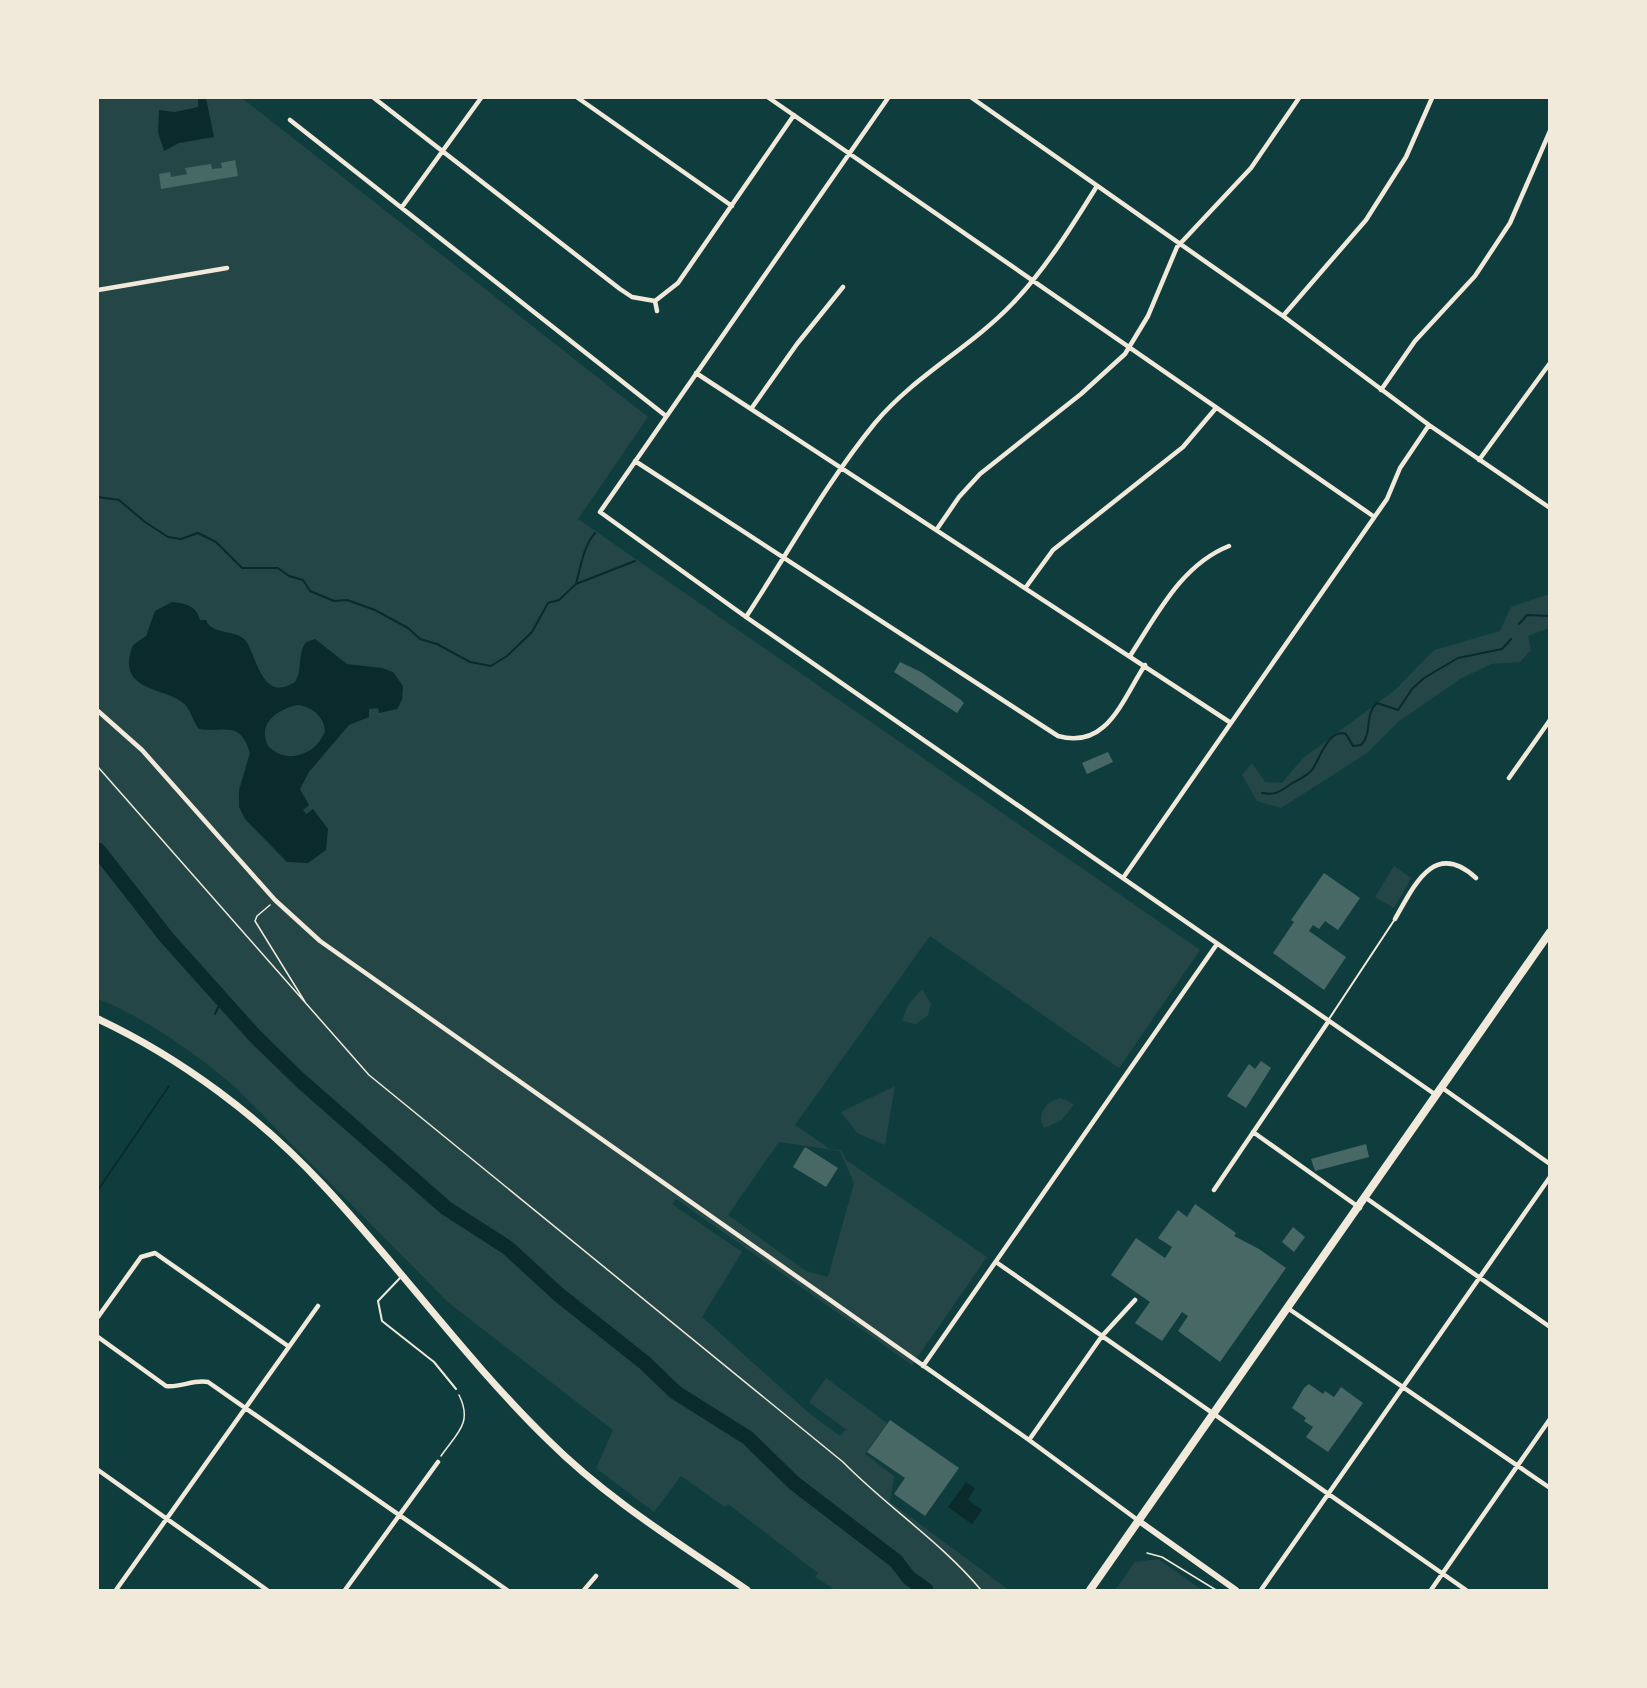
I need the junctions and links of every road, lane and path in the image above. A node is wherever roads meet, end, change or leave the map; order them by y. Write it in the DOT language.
graph roads {
  1 [pos="374,98"];
  2 [pos="481,98"];
  3 [pos="578,98"];
  4 [pos="769,98"];
  5 [pos="888,98"];
  6 [pos="972,98"];
  7 [pos="1299,98"];
  8 [pos="1432,98"];
  9 [pos="986,99"];
  10 [pos="982,105"];
  11 [pos="794,115"];
  12 [pos="290,120"];
  13 [pos="1550,131"];
  14 [pos="443,152"];
  15 [pos="850,154"];
  16 [pos="1097,186"];
  17 [pos="732,206"];
  18 [pos="402,207"];
  19 [pos="1180,243"];
  20 [pos="227,268"];
  21 [pos="1033,281"];
  22 [pos="843,287"];
  23 [pos="98,290"];
  24 [pos="655,301"];
  25 [pos="657,311"];
  26 [pos="1283,316"];
  27 [pos="1130,348"];
  28 [pos="1550,363"];
  29 [pos="696,373"];
  30 [pos="1381,390"];
  31 [pos="1216,408"];
  32 [pos="751,409"];
  33 [pos="666,416"];
  34 [pos="1429,425"];
  35 [pos="1479,460"];
  36 [pos="635,461"];
  37 [pos="842,468"];
  38 [pos="1550,508"];
  39 [pos="1373,516"];
  40 [pos="937,529"];
  41 [pos="1229,546"];
  42 [pos="784,558"];
  43 [pos="1026,587"];
  44 [pos="746,617"];
  45 [pos="1130,656"];
  46 [pos="1145,666"];
  47 [pos="98,711"];
  48 [pos="1550,720"];
  49 [pos="1231,723"];
  50 [pos="98,767"];
  51 [pos="1509,778"];
  52 [pos="1123,878"];
  53 [pos="1476,878"];
  54 [pos="275,900"];
  55 [pos="1395,919"];
  56 [pos="1550,932"];
  57 [pos="1217,944"];
  58 [pos="307,1006"];
  59 [pos="98,1019"];
  60 [pos="1328,1022"];
  61 [pos="1441,1088"];
  62 [pos="1436,1095"];
  63 [pos="1253,1132"];
  64 [pos="1550,1164"];
  65 [pos="1550,1177"];
  66 [pos="1214,1190"];
  67 [pos="1366,1198"];
  68 [pos="1359,1208"];
  69 [pos="996,1262"];
  70 [pos="402,1276"];
  71 [pos="1479,1277"];
  72 [pos="1135,1300"];
  73 [pos="318,1306"];
  74 [pos="1289,1308"];
  75 [pos="98,1317"];
  76 [pos="1550,1327"];
  77 [pos="1102,1336"];
  78 [pos="98,1337"];
  79 [pos="288,1346"];
  80 [pos="923,1366"];
  81 [pos="1401,1386"];
  82 [pos="456,1389"];
  83 [pos="245,1406"];
  84 [pos="1213,1414"];
  85 [pos="1550,1419"];
  86 [pos="1029,1440"];
  87 [pos="438,1462"];
  88 [pos="1517,1465"];
  89 [pos="98,1470"];
  90 [pos="1550,1488"];
  91 [pos="1326,1494"];
  92 [pos="399,1514"];
  93 [pos="166,1519"];
  94 [pos="1139,1521"];
  95 [pos="1147,1553"];
  96 [pos="1442,1574"];
  97 [pos="596,1576"];
  98 [pos="116,1590"];
  99 [pos="267,1590"];
  100 [pos="345,1590"];
  101 [pos="507,1590"];
  102 [pos="584,1590"];
  103 [pos="747,1590"];
  104 [pos="981,1590"];
  105 [pos="1090,1590"];
  106 [pos="1216,1590"];
  107 [pos="1236,1590"];
  108 [pos="1261,1590"];
  109 [pos="1431,1590"];
  110 [pos="1466,1590"];
  1 -- 14 [label="street"];
  2 -- 14 [label="street"];
  3 -- 17 [label="street"];
  4 -- 11 [label="street"];
  5 -- 15 [label="street"];
  6 -- 10 [label="street"];
  7 -- 19 [label="street"];
  8 -- 26 [label="street"];
  9 -- 10 [label="street"];
  10 -- 16 [label="street"];
  11 -- 15 [label="street"];
  11 -- 17 [label="street"];
  12 -- 18 [label="street"];
  13 -- 30 [label="street"];
  14 -- 18 [label="street"];
  14 -- 24 [label="street"];
  15 -- 21 [label="street"];
  15 -- 29 [label="street"];
  16 -- 19 [label="street"];
  16 -- 21 [label="street"];
  17 -- 24 [label="street"];
  18 -- 33 [label="street"];
  19 -- 26 [label="street"];
  19 -- 27 [label="street"];
  20 -- 23 [label="street"];
  21 -- 27 [label="street"];
  21 -- 37 [label="street"];
  22 -- 32 [label="street"];
  24 -- 25 [label="street"];
  26 -- 30 [label="street"];
  27 -- 31 [label="street"];
  27 -- 40 [label="street"];
  28 -- 35 [label="street"];
  29 -- 32 [label="street"];
  29 -- 33 [label="street"];
  30 -- 34 [label="street"];
  31 -- 39 [label="street"];
  31 -- 43 [label="street"];
  32 -- 37 [label="street"];
  33 -- 36 [label="street"];
  34 -- 35 [label="street"];
  34 -- 39 [label="street"];
  35 -- 38 [label="street"];
  36 -- 42 [label="street"];
  36 -- 44 [label="street"];
  37 -- 40 [label="street"];
  37 -- 42 [label="street"];
  39 -- 49 [label="street"];
  40 -- 43 [label="street"];
  41 -- 45 [label="street"];
  42 -- 44 [label="street"];
  42 -- 46 [label="street"];
  43 -- 45 [label="street"];
  44 -- 52 [label="street"];
  45 -- 46 [label="street"];
  46 -- 49 [label="street"];
  47 -- 54 [label="street"];
  48 -- 51 [label="street"];
  49 -- 52 [label="street"];
  50 -- 58 [label="path"];
  52 -- 57 [label="street"];
  53 -- 55 [label="street"];
  54 -- 58 [label="path"];
  54 -- 80 [label="street"];
  55 -- 60 [label="lane"];
  56 -- 61 [label="main road"];
  57 -- 60 [label="street"];
  57 -- 69 [label="street"];
  58 -- 104 [label="path"];
  59 -- 70 [label="main road"];
  60 -- 62 [label="street"];
  60 -- 63 [label="street"];
  61 -- 62 [label="main road"];
  61 -- 64 [label="street"];
  62 -- 67 [label="main road"];
  63 -- 66 [label="street"];
  63 -- 68 [label="street"];
  65 -- 71 [label="street"];
  67 -- 68 [label="main road"];
  67 -- 71 [label="street"];
  68 -- 74 [label="main road"];
  69 -- 77 [label="street"];
  69 -- 80 [label="street"];
  70 -- 82 [label="lane"];
  70 -- 103 [label="main road"];
  71 -- 76 [label="street"];
  71 -- 81 [label="street"];
  72 -- 77 [label="street"];
  73 -- 79 [label="street"];
  74 -- 81 [label="street"];
  74 -- 84 [label="main road"];
  75 -- 79 [label="street"];
  77 -- 84 [label="street"];
  77 -- 86 [label="street"];
  78 -- 83 [label="street"];
  79 -- 83 [label="street"];
  80 -- 86 [label="street"];
  81 -- 88 [label="street"];
  81 -- 91 [label="street"];
  82 -- 87 [label="path"];
  83 -- 92 [label="street"];
  83 -- 93 [label="street"];
  84 -- 91 [label="street"];
  84 -- 94 [label="main road"];
  85 -- 88 [label="street"];
  86 -- 94 [label="street"];
  87 -- 92 [label="street"];
  88 -- 90 [label="street"];
  88 -- 96 [label="street"];
  89 -- 93 [label="street"];
  91 -- 96 [label="street"];
  91 -- 108 [label="street"];
  92 -- 100 [label="street"];
  92 -- 101 [label="street"];
  93 -- 98 [label="street"];
  93 -- 99 [label="street"];
  94 -- 105 [label="main road"];
  94 -- 107 [label="street"];
  95 -- 106 [label="path"];
  96 -- 109 [label="street"];
  96 -- 110 [label="street"];
  97 -- 102 [label="street"];
}
